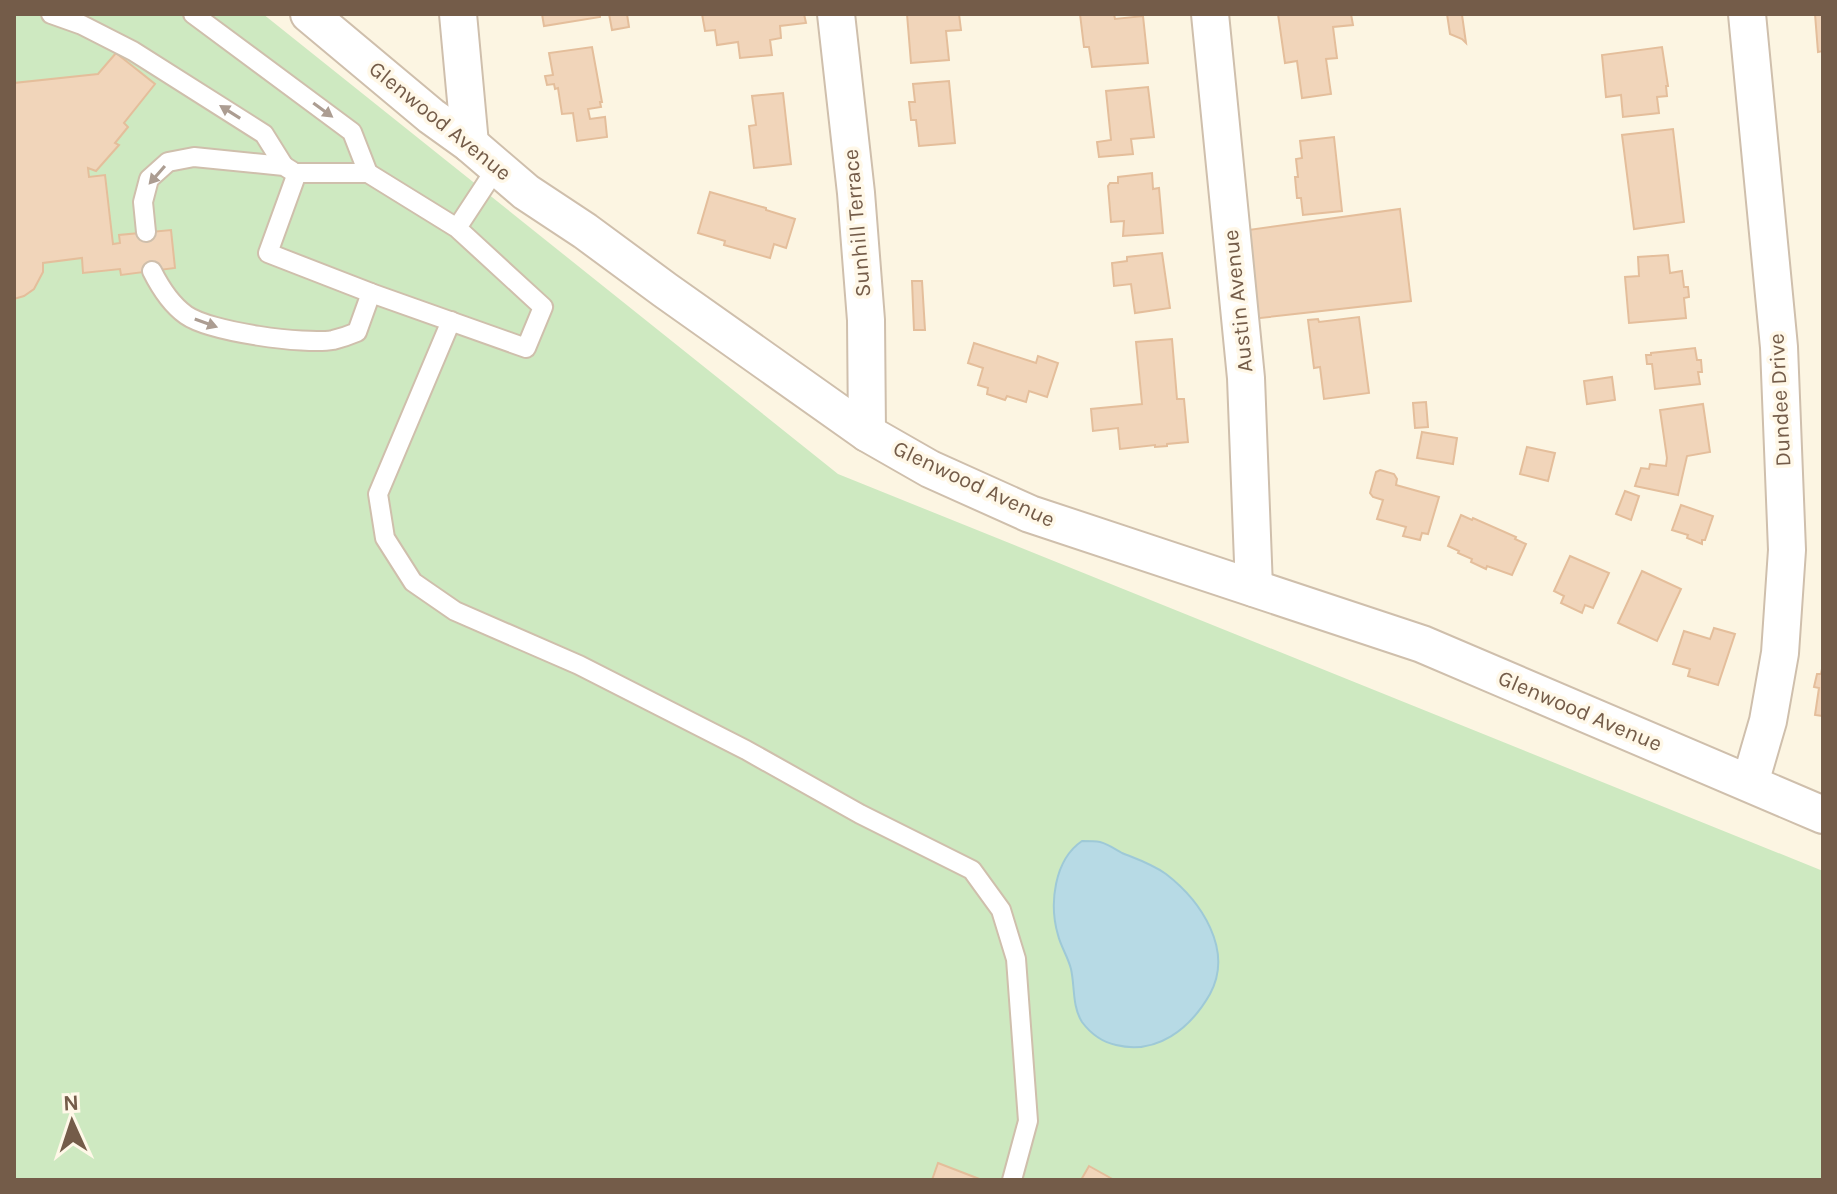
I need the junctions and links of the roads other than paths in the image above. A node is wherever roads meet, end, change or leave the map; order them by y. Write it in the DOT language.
graph roads {
  1 [pos="51,14"];
  2 [pos="193,14"];
  3 [pos="309,14"];
  4 [pos="458,14"];
  5 [pos="836,14"];
  6 [pos="1210,14"];
  7 [pos="1747,14"];
  8 [pos="484,156"];
  9 [pos="290,170"];
  10 [pos="368,173"];
  11 [pos="457,228"];
  12 [pos="146,232"];
  13 [pos="152,271"];
  14 [pos="371,293"];
  15 [pos="451,321"];
  16 [pos="867,433"];
  17 [pos="1254,588"];
  18 [pos="1750,783"];
  19 [pos="1823,815"];
  20 [pos="1012,1180"];
  9 -- 1 [label="lane, one-way"];
  2 -- 10 [label="lane, one-way"];
  3 -- 8 [label="street, Glenwood Avenue"];
  4 -- 8 [label="street"];
  5 -- 16 [label="street, Sunhill Terrace"];
  6 -- 17 [label="street, Austin Avenue"];
  7 -- 18 [label="street, Dundee Drive"];
  8 -- 11 [label="lane"];
  8 -- 16 [label="street, Glenwood Avenue"];
  9 -- 10 [label="lane"];
  9 -- 12 [label="lane, one-way"];
  9 -- 14 [label="lane"];
  10 -- 11 [label="lane"];
  11 -- 15 [label="lane"];
  13 -- 14 [label="lane, one-way"];
  14 -- 15 [label="lane"];
  15 -- 20 [label="lane"];
  16 -- 17 [label="street, Glenwood Avenue"];
  17 -- 18 [label="street, Glenwood Avenue"];
  18 -- 19 [label="street, Glenwood Avenue"];
}
